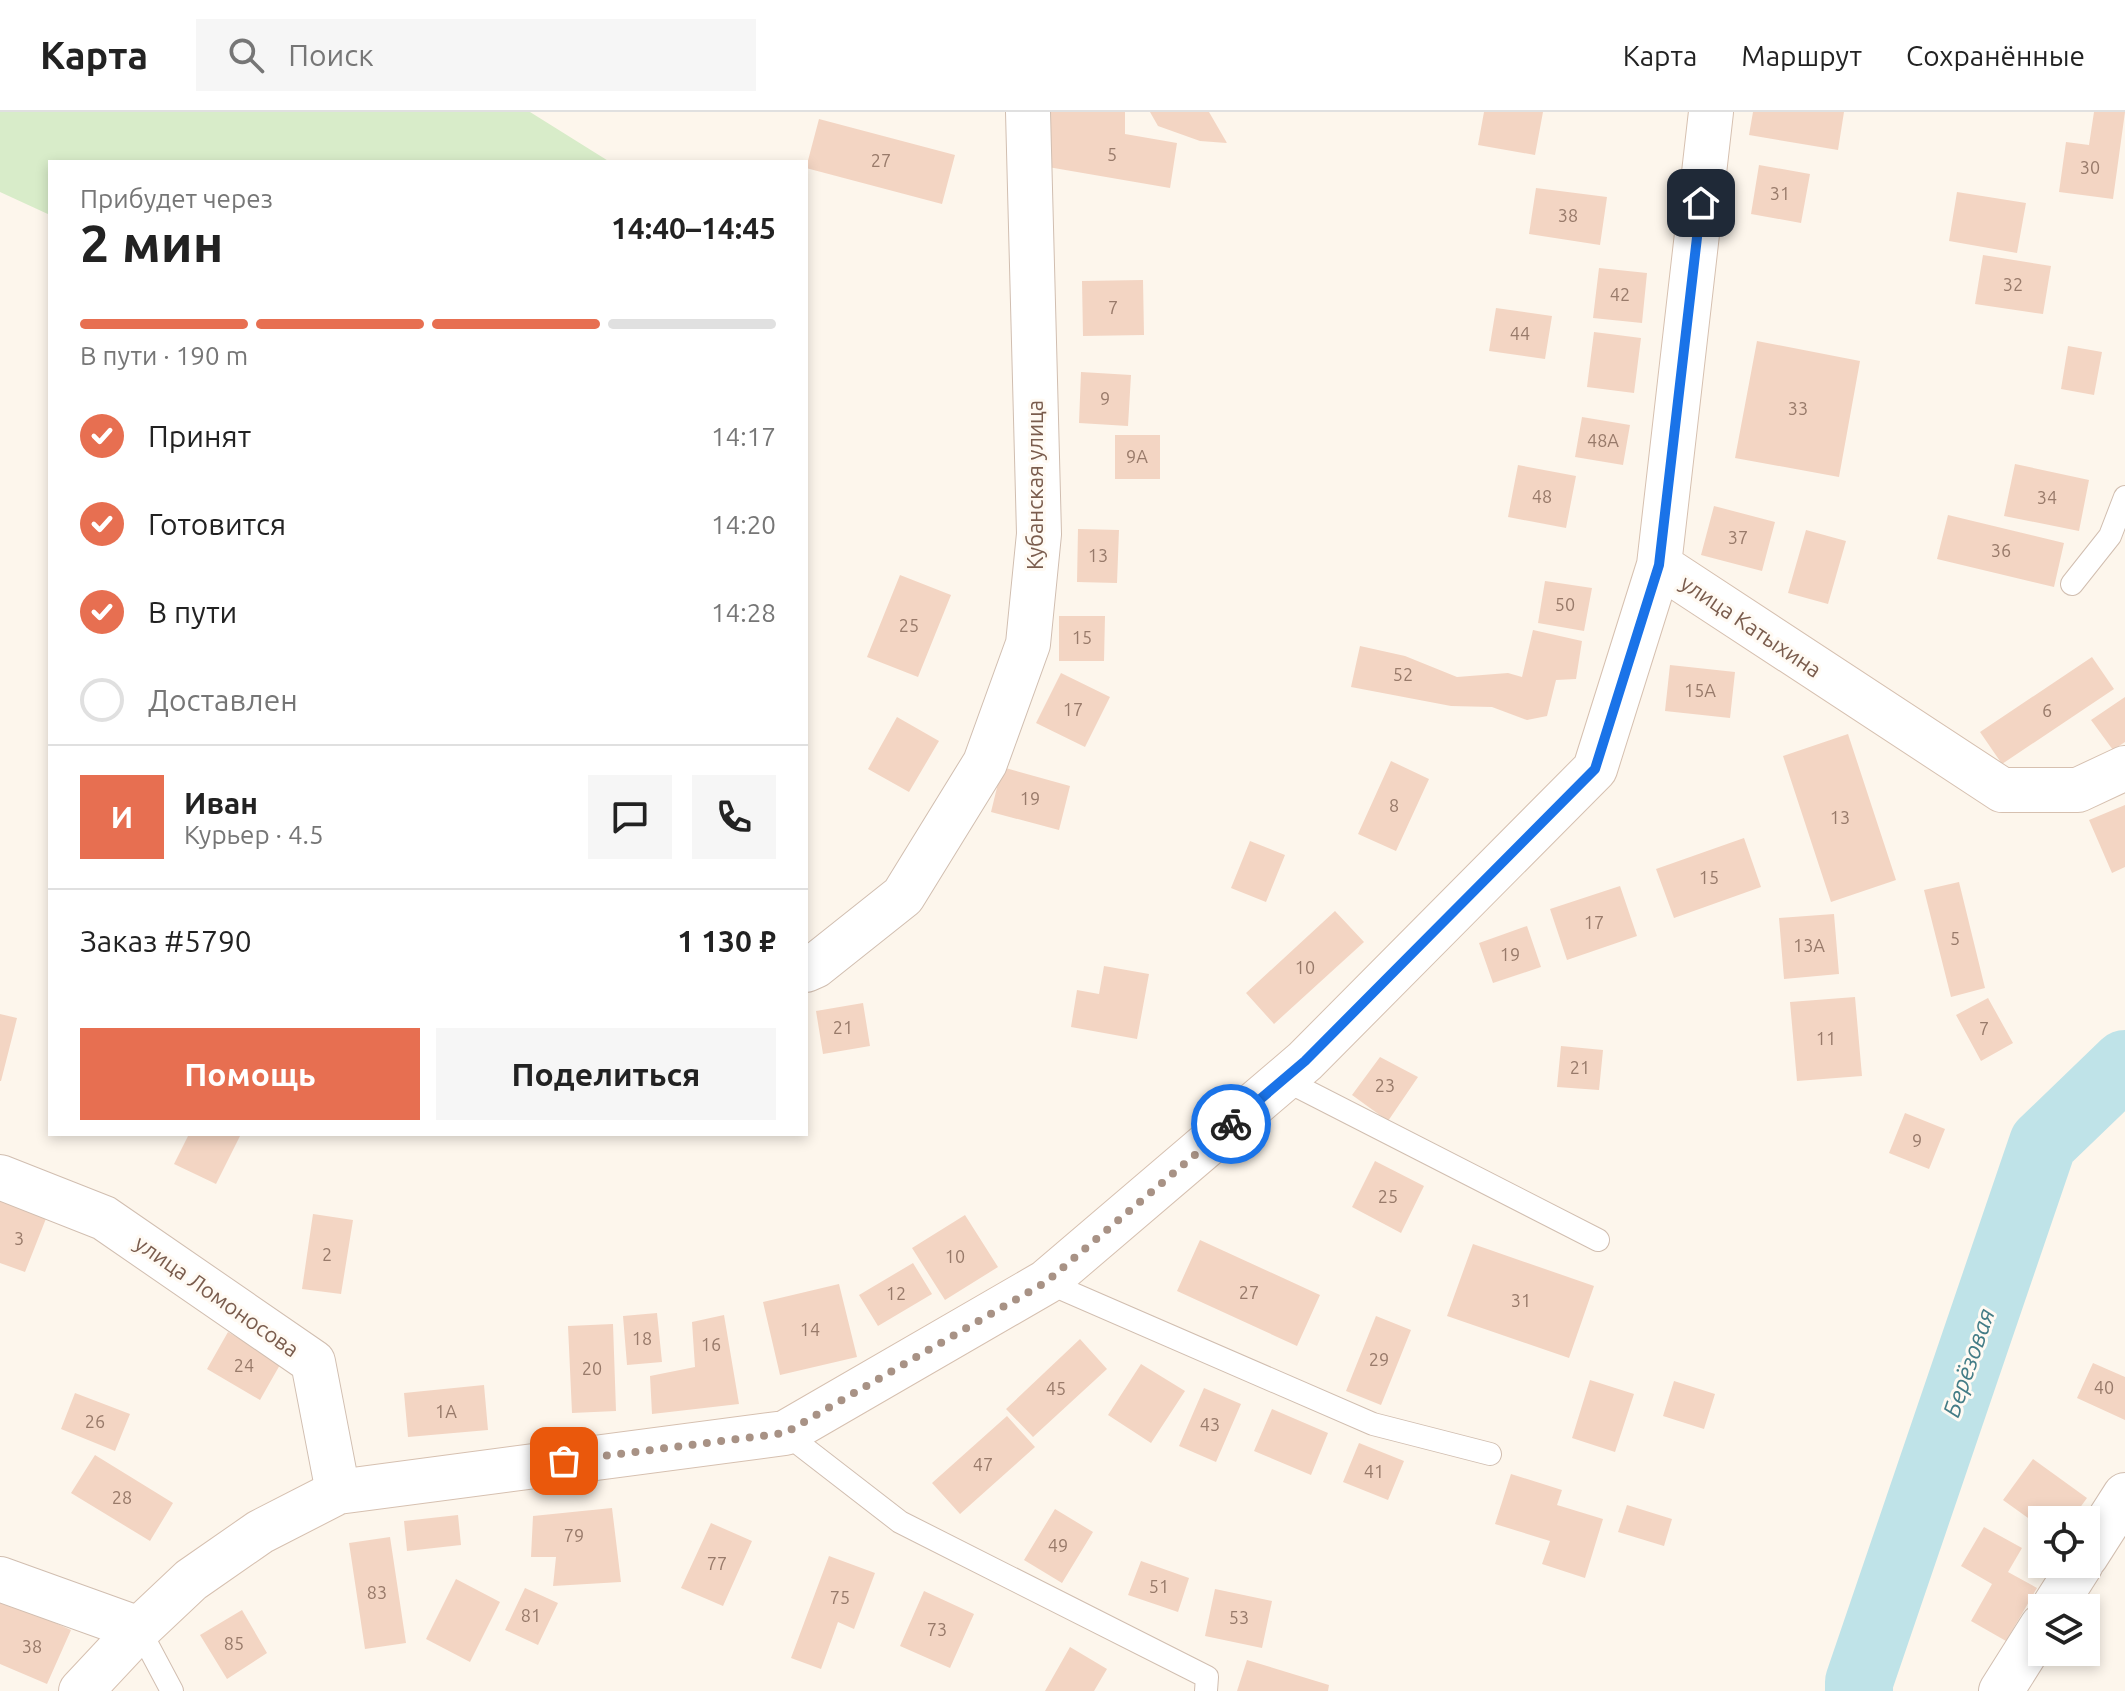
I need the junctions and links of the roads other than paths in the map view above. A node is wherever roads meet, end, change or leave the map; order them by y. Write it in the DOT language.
graph roads {
  1 [pos="1028,112"];
  2 [pos="1711,112"];
  3 [pos="2125,497"];
  4 [pos="1659,565"];
  5 [pos="2072,584"];
  6 [pos="2125,768"];
  7 [pos="808,968"];
  8 [pos="1283,1079"];
  9 [pos="0,1177"];
  10 [pos="1598,1240"];
  11 [pos="1046,1282"];
  12 [pos="785,1433"];
  13 [pos="1490,1454"];
  14 [pos="338,1492"];
  15 [pos="2125,1495"];
  16 [pos="2100,1534"];
  17 [pos="0,1579"];
  18 [pos="139,1629"];
  19 [pos="2028,1648"];
  20 [pos="81,1691"];
  21 [pos="172,1691"];
  22 [pos="1206,1691"];
  23 [pos="2001,1691"];
  1 -- 7 [label="street, Кубанская улица"];
  2 -- 4 [label="street"];
  3 -- 5 [label="lane"];
  4 -- 6 [label="street, улица Катыхина"];
  4 -- 8 [label="street, улица Катыхина"];
  8 -- 10 [label="lane"];
  8 -- 11 [label="street, улица Катыхина"];
  9 -- 14 [label="street, улица Ломоносова"];
  11 -- 12 [label="street, улица Катыхина"];
  11 -- 13 [label="lane"];
  12 -- 14 [label="street, улица Катыхина"];
  12 -- 22 [label="lane"];
  14 -- 18 [label="street, улица Катыхина"];
  15 -- 16 [label="street"];
  17 -- 18 [label="street"];
  18 -- 20 [label="street, улица Катыхина"];
  18 -- 21 [label="lane"];
  19 -- 23 [label="street"];
}
